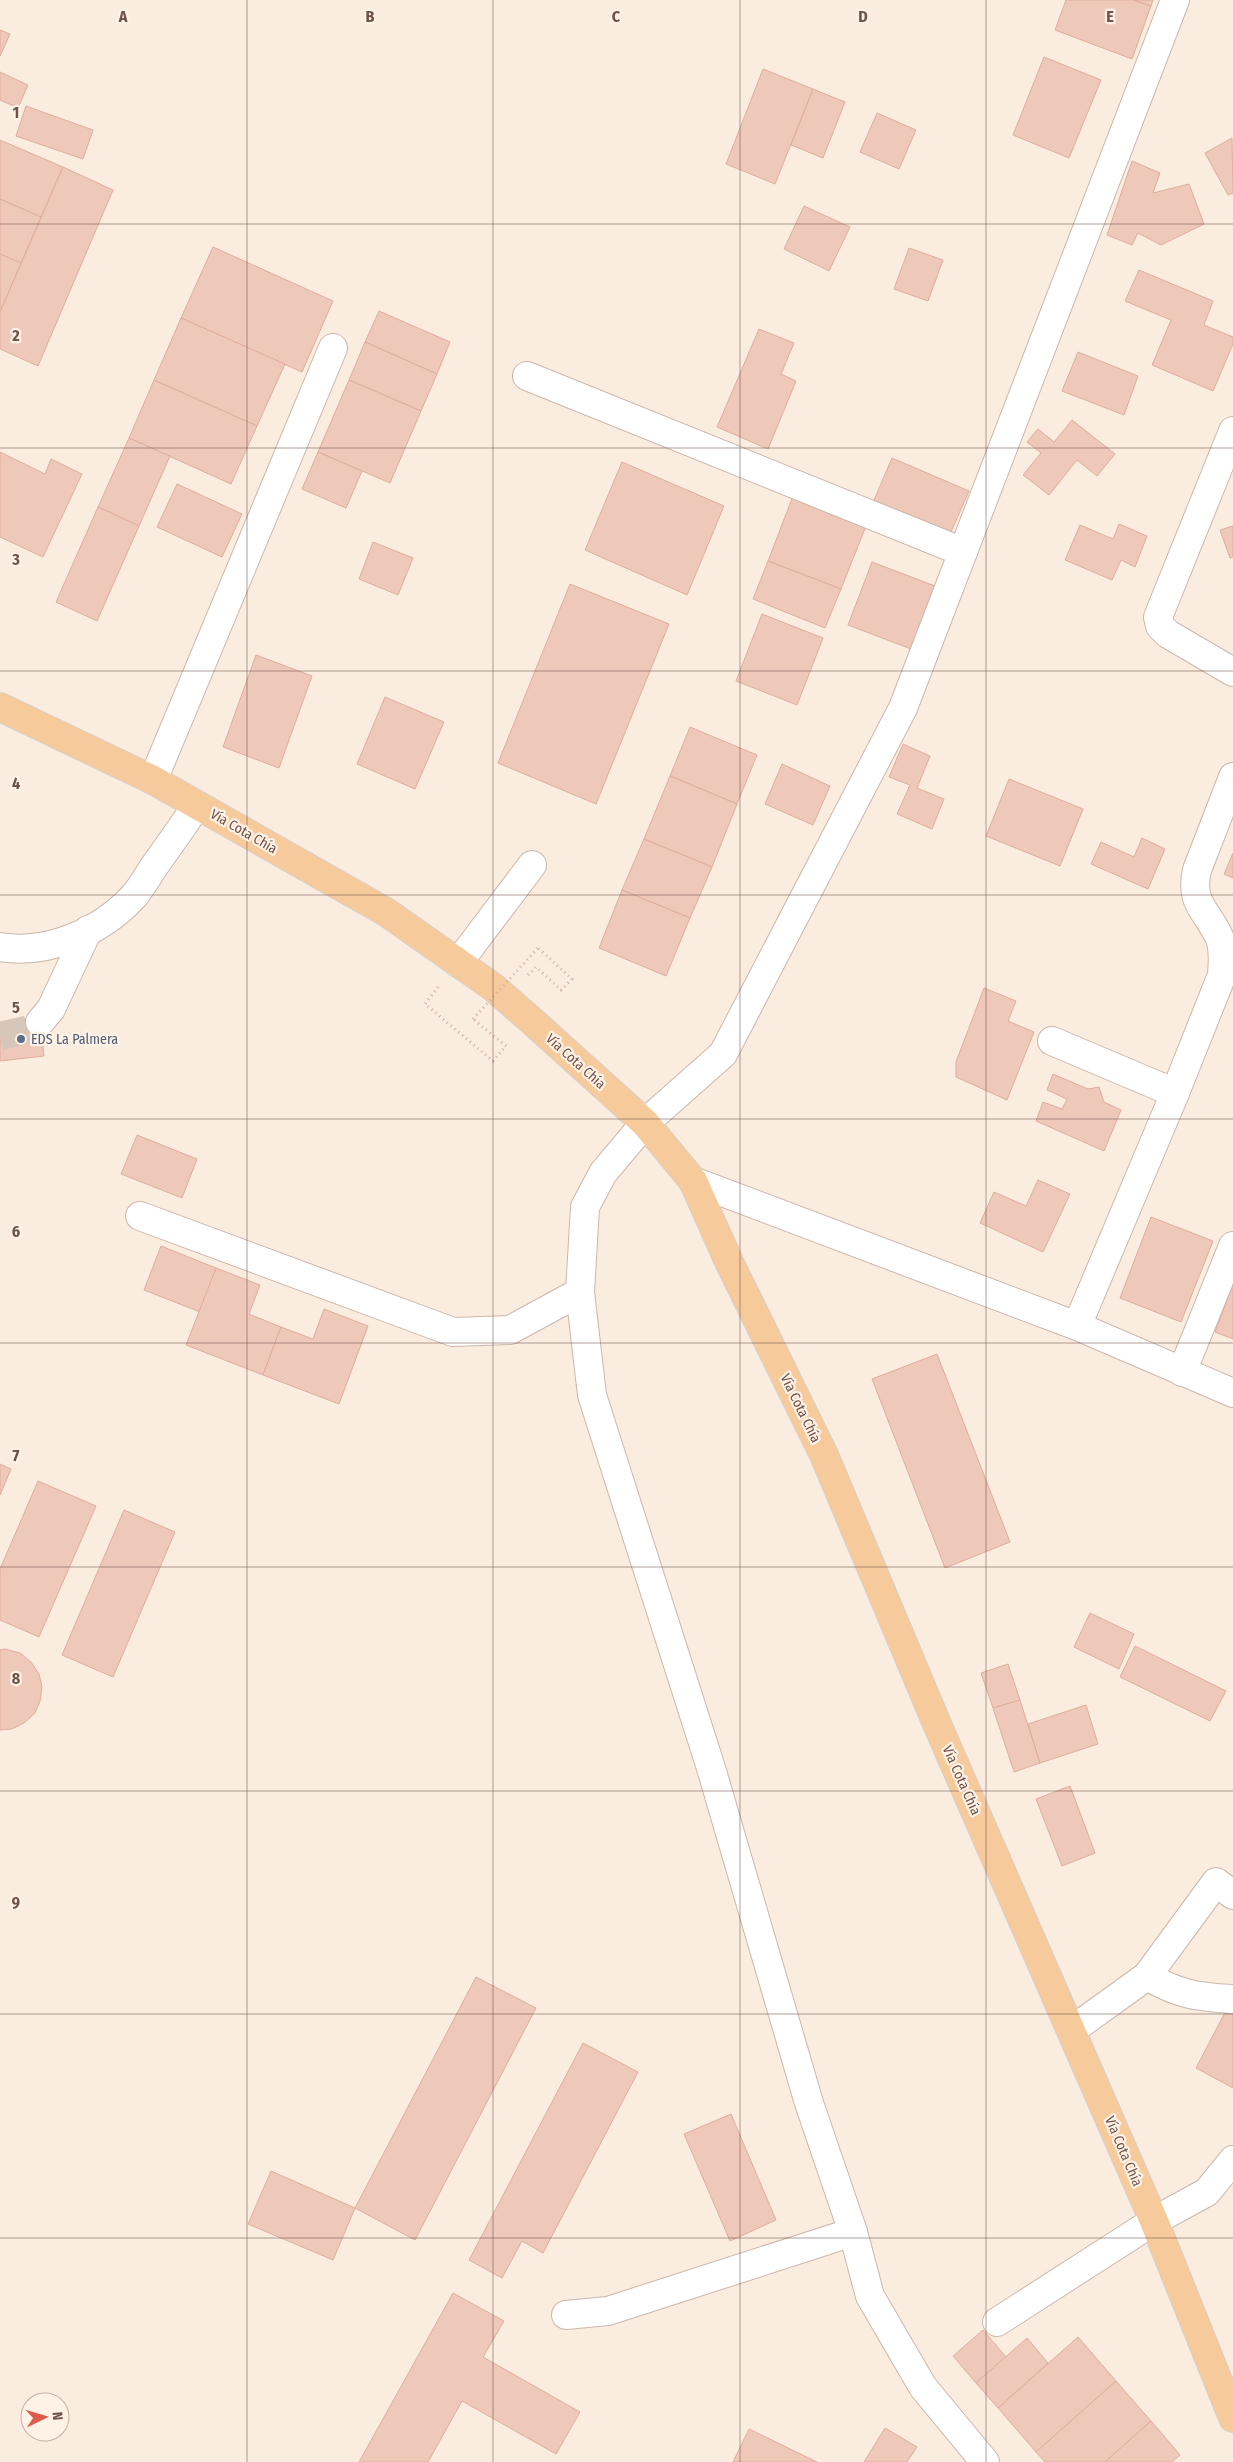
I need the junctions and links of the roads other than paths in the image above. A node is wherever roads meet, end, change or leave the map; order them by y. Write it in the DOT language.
graph roads {
  1 [pos="1175,0"];
  2 [pos="333,348"];
  3 [pos="527,376"];
  4 [pos="1233,431"];
  5 [pos="963,552"];
  6 [pos="1233,672"];
  7 [pos="0,707"];
  8 [pos="1233,777"];
  9 [pos="152,780"];
  10 [pos="197,805"];
  11 [pos="532,865"];
  12 [pos="88,930"];
  13 [pos="0,947"];
  14 [pos="458,963"];
  15 [pos="40,1022"];
  16 [pos="1052,1041"];
  17 [pos="1176,1093"];
  18 [pos="645,1123"];
  19 [pos="693,1181"];
  20 [pos="140,1216"];
  21 [pos="1233,1246"];
  22 [pos="580,1292"];
  23 [pos="1077,1326"];
  24 [pos="1182,1372"];
  25 [pos="1233,1393"];
  26 [pos="1233,1895"];
  27 [pos="1147,1976"];
  28 [pos="1232,1998"];
  29 [pos="1072,2030"];
  30 [pos="1233,2160"];
  31 [pos="1154,2221"];
  32 [pos="853,2232"];
  33 [pos="566,2314"];
  34 [pos="997,2322"];
  35 [pos="1233,2418"];
  36 [pos="985,2462"];
  1 -- 5 [label="street"];
  2 -- 9 [label="street"];
  3 -- 5 [label="street"];
  4 -- 6 [label="street"];
  5 -- 18 [label="street"];
  7 -- 9 [label="main road, Vía Cota Chía"];
  8 -- 17 [label="street"];
  9 -- 10 [label="main road, Vía Cota Chía"];
  10 -- 12 [label="street"];
  10 -- 14 [label="main road, Vía Cota Chía"];
  11 -- 14 [label="street"];
  12 -- 13 [label="street"];
  12 -- 15 [label="street"];
  14 -- 18 [label="main road, Vía Cota Chía"];
  16 -- 17 [label="street"];
  17 -- 23 [label="street"];
  18 -- 19 [label="main road, Vía Cota Chía"];
  18 -- 22 [label="street"];
  19 -- 23 [label="street"];
  19 -- 29 [label="main road, Vía Cota Chía"];
  20 -- 22 [label="street"];
  21 -- 24 [label="street"];
  22 -- 32 [label="street"];
  23 -- 24 [label="street"];
  24 -- 25 [label="street"];
  26 -- 27 [label="street"];
  27 -- 28 [label="street"];
  27 -- 29 [label="street"];
  29 -- 31 [label="main road, Vía Cota Chía"];
  30 -- 31 [label="street"];
  31 -- 34 [label="street"];
  31 -- 35 [label="main road, Vía Cota Chía"];
  32 -- 33 [label="street"];
  32 -- 36 [label="street"];
}
